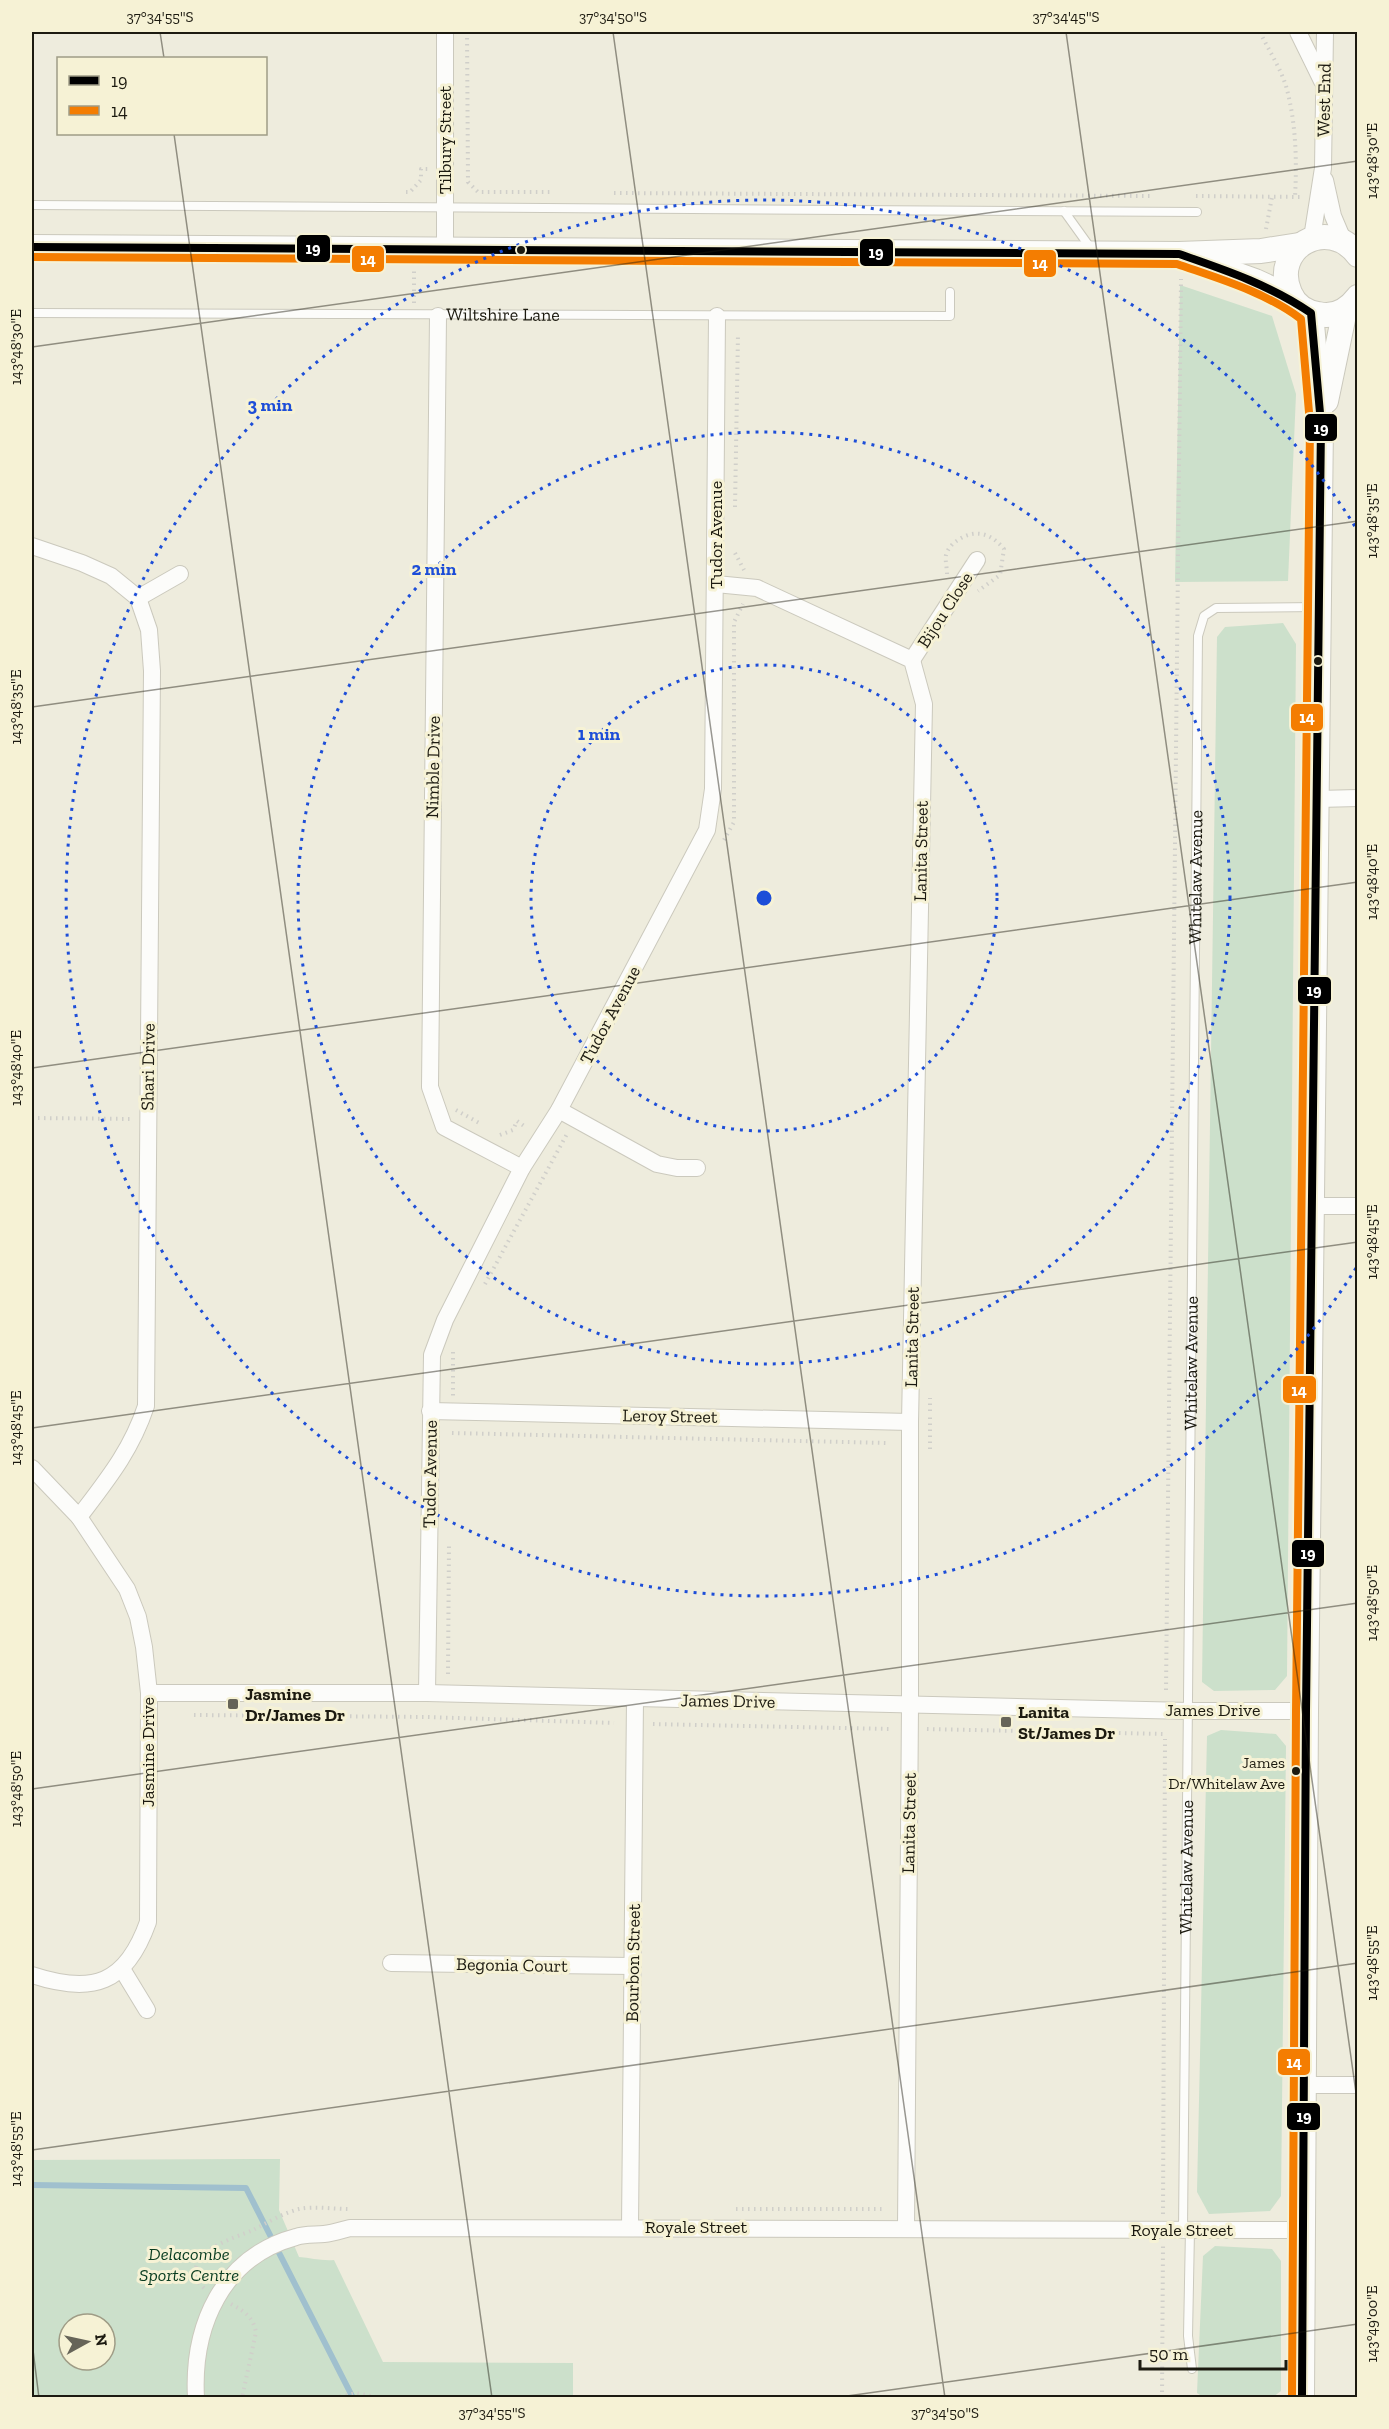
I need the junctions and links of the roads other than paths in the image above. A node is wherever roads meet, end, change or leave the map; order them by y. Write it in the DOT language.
graph roads {
  1 [pos="445,32"];
  2 [pos="1298,32"];
  3 [pos="1325,32"];
  4 [pos="1324,85"];
  5 [pos="1323,168"];
  6 [pos="32,205"];
  7 [pos="444,207"];
  8 [pos="1064,211"];
  9 [pos="1197,212"];
  10 [pos="1306,242"];
  11 [pos="32,247"];
  12 [pos="445,248"];
  13 [pos="1353,249"];
  14 [pos="1094,254"];
  15 [pos="1175,265"];
  16 [pos="950,292"];
  17 [pos="1292,298"];
  18 [pos="1354,301"];
  19 [pos="32,313"];
  20 [pos="1311,313"];
  21 [pos="438,316"];
  22 [pos="717,316"];
  23 [pos="1322,424"];
  24 [pos="32,546"];
  25 [pos="977,560"];
  26 [pos="180,574"];
  27 [pos="716,584"];
  28 [pos="138,598"];
  29 [pos="1318,608"];
  30 [pos="912,660"];
  31 [pos="1358,798"];
  32 [pos="1318,799"];
  33 [pos="559,1110"];
  34 [pos="522,1168"];
  35 [pos="697,1168"];
  36 [pos="1313,1206"];
  37 [pos="1358,1206"];
  38 [pos="430,1411"];
  39 [pos="910,1422"];
  40 [pos="32,1468"];
  41 [pos="79,1517"];
  42 [pos="149,1693"];
  43 [pos="427,1693"];
  44 [pos="635,1699"];
  45 [pos="910,1705"];
  46 [pos="1188,1711"];
  47 [pos="1306,1711"];
  48 [pos="391,1963"];
  49 [pos="633,1966"];
  50 [pos="122,1969"];
  51 [pos="32,1975"];
  52 [pos="147,2010"];
  53 [pos="1305,2085"];
  54 [pos="1358,2085"];
  55 [pos="630,2227"];
  56 [pos="906,2228"];
  57 [pos="1186,2230"];
  58 [pos="1304,2230"];
  59 [pos="1192,2369"];
  60 [pos="196,2397"];
  61 [pos="1302,2397"];
  1 -- 7 [label="street, Tilbury Street"];
  2 -- 4 [label="street"];
  3 -- 4 [label="street, West End"];
  4 -- 5 [label="street, West End"];
  5 -- 10 [label="street, West End"];
  5 -- 13 [label="street, West End"];
  6 -- 7 [label="lane"];
  7 -- 8 [label="lane"];
  7 -- 12 [label="street, Tilbury Street"];
  8 -- 9 [label="lane"];
  8 -- 14 [label="lane"];
  10 -- 13 [label="street"];
  10 -- 15 [label="street"];
  10 -- 17 [label="street"];
  11 -- 12 [label="street"];
  12 -- 14 [label="street"];
  14 -- 15 [label="street"];
  15 -- 17 [label="street"];
  16 -- 22 [label="lane, Wiltshire Lane"];
  17 -- 20 [label="street"];
  18 -- 20 [label="street"];
  18 -- 23 [label="street"];
  19 -- 21 [label="lane, Wiltshire Lane"];
  20 -- 23 [label="street"];
  21 -- 22 [label="lane, Wiltshire Lane"];
  21 -- 34 [label="street, Nimble Drive"];
  22 -- 27 [label="street, Tudor Avenue"];
  23 -- 29 [label="street"];
  24 -- 28 [label="street"];
  25 -- 30 [label="street, Bijou Close"];
  26 -- 28 [label="street"];
  27 -- 30 [label="street"];
  27 -- 33 [label="street, Tudor Avenue"];
  28 -- 41 [label="street, Shari Drive"];
  29 -- 32 [label="street"];
  29 -- 46 [label="lane, Whitelaw Avenue"];
  30 -- 39 [label="street, Lanita Street"];
  31 -- 32 [label="street"];
  32 -- 36 [label="street"];
  33 -- 34 [label="street, Tudor Avenue"];
  33 -- 35 [label="street"];
  34 -- 38 [label="street, Tudor Avenue"];
  36 -- 37 [label="street"];
  36 -- 47 [label="street"];
  38 -- 39 [label="street, Leroy Street"];
  38 -- 43 [label="street, Tudor Avenue"];
  39 -- 45 [label="street, Lanita Street"];
  40 -- 41 [label="street, Jasmine Drive"];
  41 -- 42 [label="street, Jasmine Drive"];
  42 -- 43 [label="street, James Drive"];
  42 -- 50 [label="street, Jasmine Drive"];
  43 -- 44 [label="street, James Drive"];
  44 -- 45 [label="street, James Drive"];
  44 -- 49 [label="street, Bourbon Street"];
  45 -- 46 [label="street, James Drive"];
  45 -- 56 [label="street, Lanita Street"];
  46 -- 47 [label="street, James Drive"];
  46 -- 57 [label="lane, Whitelaw Avenue"];
  47 -- 53 [label="street"];
  48 -- 49 [label="street, Begonia Court"];
  49 -- 55 [label="street, Bourbon Street"];
  50 -- 51 [label="street, Jasmine Drive"];
  50 -- 52 [label="street"];
  53 -- 54 [label="street"];
  53 -- 58 [label="street"];
  55 -- 56 [label="street, Royale Street"];
  55 -- 60 [label="street, Royale Street"];
  56 -- 57 [label="street, Royale Street"];
  57 -- 58 [label="street, Royale Street"];
  57 -- 59 [label="lane, Whitelaw Avenue"];
  58 -- 61 [label="street"];
}
